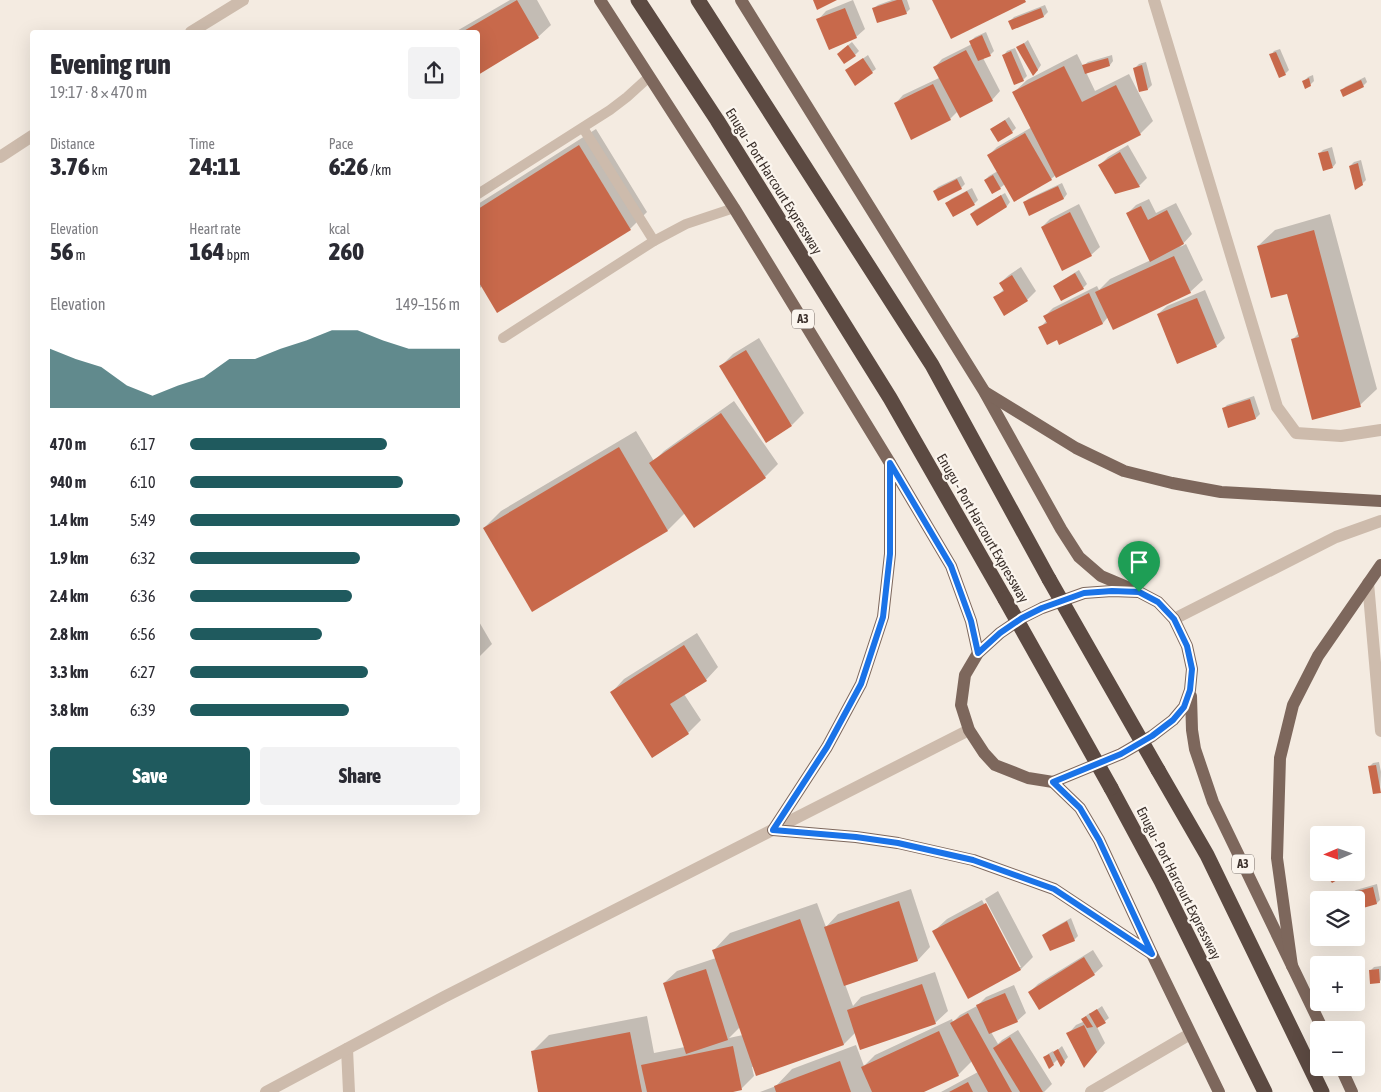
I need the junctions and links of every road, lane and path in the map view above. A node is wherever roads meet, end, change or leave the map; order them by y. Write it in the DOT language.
graph roads {
  1 [pos="244,0"];
  2 [pos="600,0"];
  3 [pos="638,0"];
  4 [pos="698,0"];
  5 [pos="741,0"];
  6 [pos="1154,0"];
  7 [pos="194,30"];
  8 [pos="649,76"];
  9 [pos="583,128"];
  10 [pos="30,137"];
  11 [pos="0,157"];
  12 [pos="480,193"];
  13 [pos="734,208"];
  14 [pos="654,241"];
  15 [pos="504,338"];
  16 [pos="984,391"];
  17 [pos="1381,430"];
  18 [pos="890,463"];
  19 [pos="1381,501"];
  20 [pos="1381,521"];
  21 [pos="1381,565"];
  22 [pos="1368,583"];
  23 [pos="1139,592"];
  24 [pos="1174,619"];
  25 [pos="978,653"];
  26 [pos="1190,690"];
  27 [pos="969,730"];
  28 [pos="1381,731"];
  29 [pos="1053,782"];
  30 [pos="773,830"];
  31 [pos="1152,954"];
  32 [pos="1292,966"];
  33 [pos="1319,1021"];
  34 [pos="1190,1034"];
  35 [pos="347,1049"];
  36 [pos="1344,1076"];
  37 [pos="266,1092"];
  38 [pos="349,1092"];
  39 [pos="1091,1092"];
  40 [pos="1219,1092"];
  41 [pos="1265,1092"];
  42 [pos="1322,1092"];
  43 [pos="1352,1092"];
  1 -- 7 [label="street"];
  2 -- 8 [label="main road, A3"];
  3 -- 41 [label="highway, Enugu - Port Harcourt Expressway / A3, bridge"];
  4 -- 42 [label="highway, A3, bridge"];
  5 -- 16 [label="main road, A3"];
  6 -- 17 [label="street"];
  8 -- 9 [label="lane"];
  8 -- 13 [label="main road, A3"];
  9 -- 12 [label="lane"];
  9 -- 14 [label="lane"];
  10 -- 11 [label="street"];
  13 -- 14 [label="lane"];
  13 -- 18 [label="main road, A3"];
  14 -- 15 [label="lane"];
  16 -- 19 [label="main road"];
  16 -- 23 [label="main road, A3"];
  18 -- 25 [label="main road, A3"];
  18 -- 30 [label="main road"];
  20 -- 24 [label="street"];
  21 -- 22 [label="main road"];
  22 -- 28 [label="street"];
  22 -- 32 [label="main road"];
  23 -- 24 [label="main road, A3"];
  23 -- 25 [label="main road, A3"];
  24 -- 26 [label="main road, A3"];
  25 -- 27 [label="main road, A3"];
  26 -- 29 [label="main road, A3"];
  26 -- 32 [label="main road, A3"];
  27 -- 29 [label="main road, A3"];
  27 -- 30 [label="street"];
  29 -- 31 [label="main road"];
  30 -- 31 [label="main road"];
  30 -- 35 [label="street"];
  31 -- 34 [label="main road"];
  32 -- 33 [label="main road, A3"];
  34 -- 39 [label="street"];
  34 -- 40 [label="main road"];
  35 -- 37 [label="street"];
  35 -- 38 [label="street"];
  36 -- 43 [label="main road"];
}
